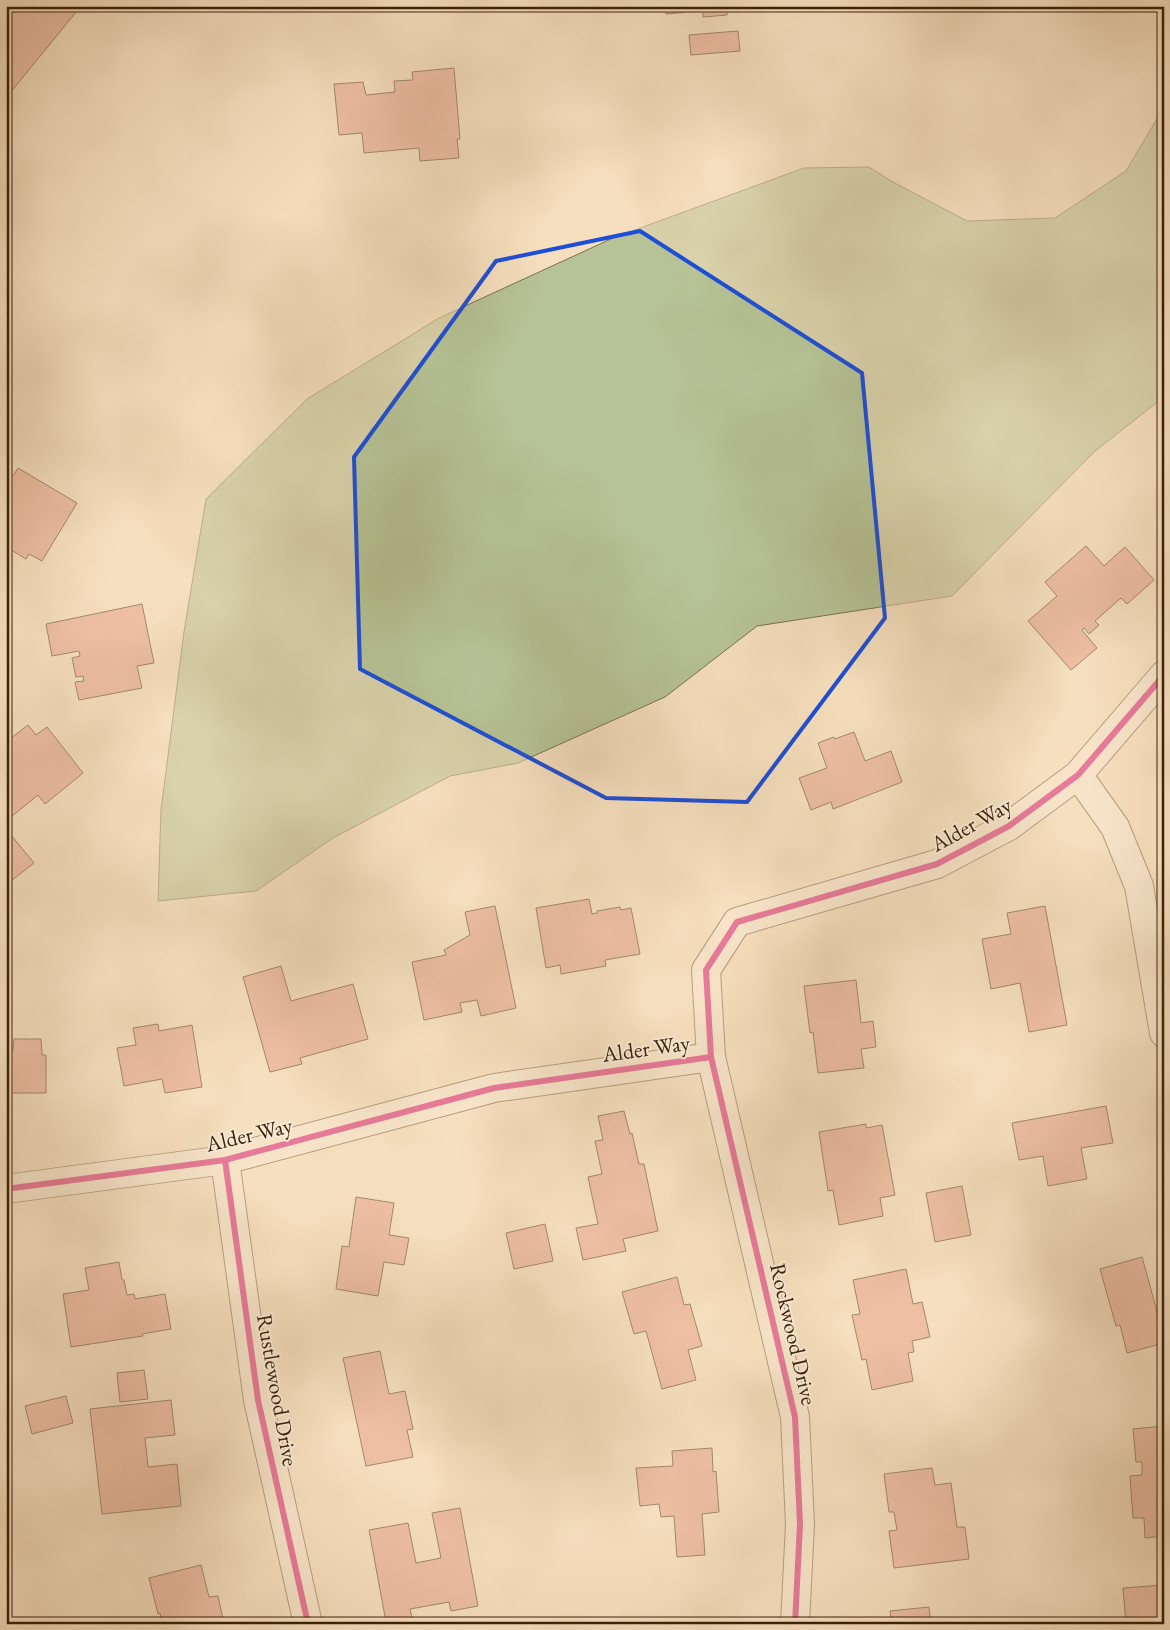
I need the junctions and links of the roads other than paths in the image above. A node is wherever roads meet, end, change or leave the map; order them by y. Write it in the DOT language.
graph roads {
  1 [pos="1164,674"];
  2 [pos="1078,775"];
  3 [pos="1164,1033"];
  4 [pos="711,1057"];
  5 [pos="225,1160"];
  6 [pos="6,1189"];
  7 [pos="308,1624"];
  8 [pos="795,1624"];
  1 -- 2 [label="street, Alder Way"];
  2 -- 3 [label="street"];
  2 -- 4 [label="street, Alder Way"];
  4 -- 5 [label="street, Alder Way"];
  4 -- 8 [label="street, Rockwood Drive"];
  5 -- 6 [label="street, Alder Way"];
  5 -- 7 [label="street, Rustlewood Drive"];
}
